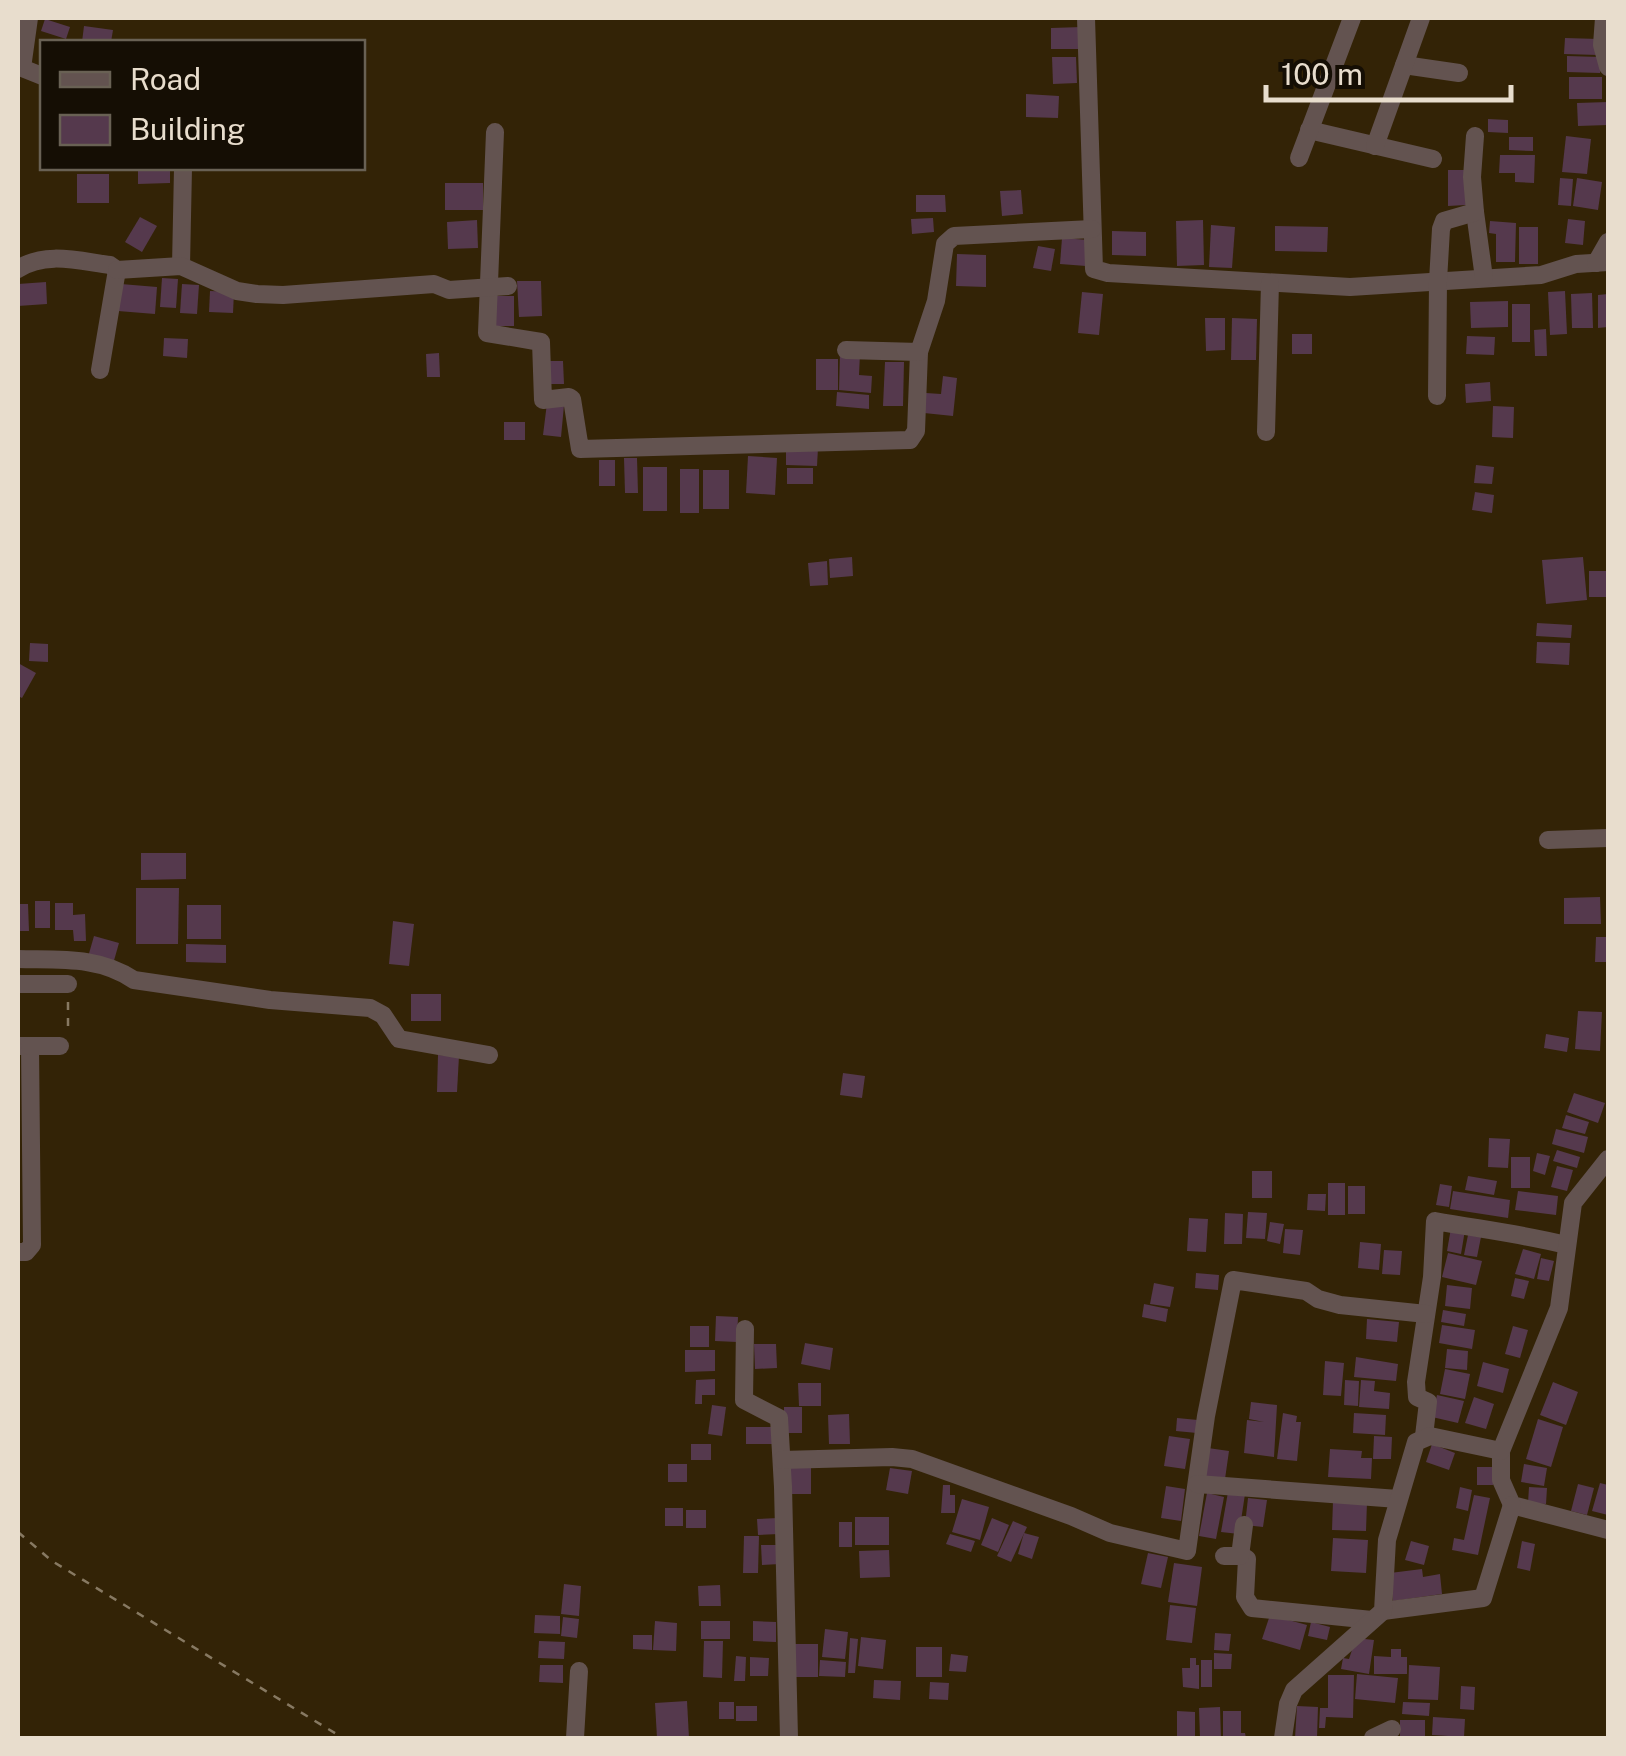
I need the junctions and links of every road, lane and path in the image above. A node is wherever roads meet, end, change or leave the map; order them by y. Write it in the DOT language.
graph roads {
  1 [pos="29,18"];
  2 [pos="1086,18"];
  3 [pos="1352,18"];
  4 [pos="1420,18"];
  5 [pos="1604,18"];
  6 [pos="1404,65"];
  7 [pos="1608,67"];
  8 [pos="1459,73"];
  9 [pos="40,75"];
  10 [pos="1309,130"];
  11 [pos="495,132"];
  12 [pos="1475,136"];
  13 [pos="1376,146"];
  14 [pos="1299,158"];
  15 [pos="1433,159"];
  16 [pos="183,170"];
  17 [pos="1476,212"];
  18 [pos="1092,229"];
  19 [pos="1608,242"];
  20 [pos="1602,262"];
  21 [pos="181,266"];
  22 [pos="18,269"];
  23 [pos="117,270"];
  24 [pos="1484,278"];
  25 [pos="1438,281"];
  26 [pos="1270,283"];
  27 [pos="498,288"];
  28 [pos="846,350"];
  29 [pos="919,352"];
  30 [pos="100,370"];
  31 [pos="1437,396"];
  32 [pos="1266,432"];
  33 [pos="1608,838"];
  34 [pos="1548,840"];
  35 [pos="18,959"];
  36 [pos="18,984"];
  37 [pos="68,984"];
  38 [pos="24,1046"];
  39 [pos="60,1046"];
  40 [pos="489,1055"];
  41 [pos="1608,1159"];
  42 [pos="1566,1245"];
  43 [pos="18,1252"];
  44 [pos="1426,1314"];
  45 [pos="745,1329"];
  46 [pos="1424,1436"];
  47 [pos="1500,1451"];
  48 [pos="782,1460"];
  49 [pos="1197,1484"];
  50 [pos="1398,1498"];
  51 [pos="1512,1505"];
  52 [pos="1244,1525"];
  53 [pos="1608,1530"];
  54 [pos="18,1532"];
  55 [pos="1378,1616"];
  56 [pos="578,1670"];
  57 [pos="1392,1728"];
  58 [pos="343,1738"];
  59 [pos="575,1738"];
  60 [pos="789,1738"];
  61 [pos="1283,1738"];
  62 [pos="1373,1738"];
  1 -- 9 [label="street"];
  2 -- 18 [label="street"];
  3 -- 10 [label="street"];
  4 -- 6 [label="street"];
  5 -- 7 [label="street"];
  6 -- 8 [label="street"];
  6 -- 13 [label="street"];
  10 -- 13 [label="street"];
  10 -- 14 [label="street"];
  11 -- 27 [label="street"];
  12 -- 17 [label="street"];
  13 -- 15 [label="street"];
  16 -- 21 [label="street"];
  17 -- 24 [label="street"];
  17 -- 25 [label="street"];
  18 -- 26 [label="street"];
  18 -- 29 [label="street"];
  19 -- 20 [label="street"];
  20 -- 24 [label="street"];
  21 -- 23 [label="street"];
  21 -- 27 [label="street"];
  22 -- 23 [label="street"];
  23 -- 30 [label="street"];
  24 -- 25 [label="street"];
  25 -- 26 [label="street"];
  25 -- 31 [label="street"];
  26 -- 32 [label="street"];
  27 -- 29 [label="street"];
  28 -- 29 [label="street"];
  33 -- 34 [label="street"];
  35 -- 40 [label="street"];
  36 -- 37 [label="street"];
  38 -- 39 [label="street"];
  38 -- 43 [label="street"];
  41 -- 42 [label="street"];
  42 -- 44 [label="street"];
  42 -- 47 [label="street"];
  44 -- 46 [label="street"];
  44 -- 49 [label="street"];
  45 -- 48 [label="street"];
  46 -- 47 [label="street"];
  46 -- 50 [label="street"];
  47 -- 51 [label="street"];
  48 -- 49 [label="street"];
  48 -- 60 [label="street"];
  49 -- 50 [label="street"];
  50 -- 55 [label="street"];
  51 -- 53 [label="street"];
  51 -- 55 [label="street"];
  52 -- 55 [label="street"];
  54 -- 58 [label="path"];
  55 -- 61 [label="street"];
  56 -- 59 [label="street"];
  57 -- 62 [label="street"];
}
